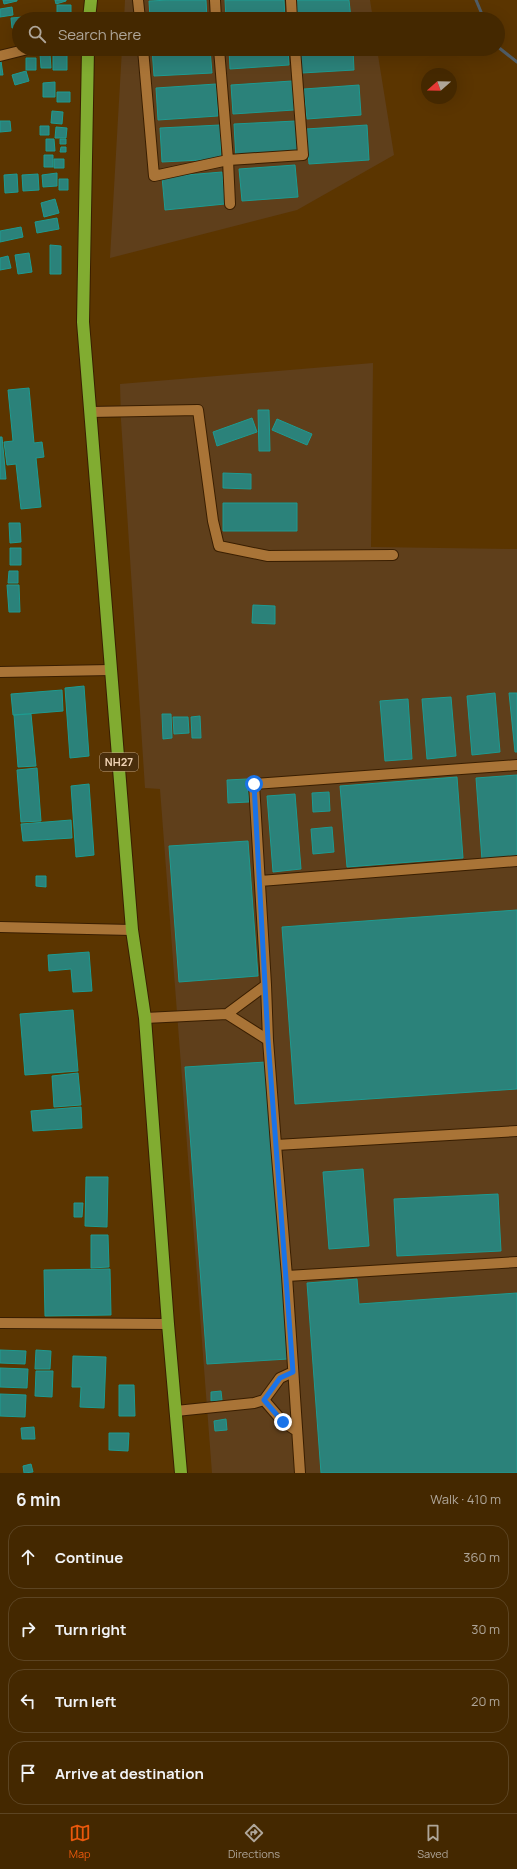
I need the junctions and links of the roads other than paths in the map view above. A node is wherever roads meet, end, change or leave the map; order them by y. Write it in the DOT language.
graph roads {
  1 [pos="91,0"];
  2 [pos="138,0"];
  3 [pos="215,0"];
  4 [pos="291,0"];
  5 [pos="90,12"];
  6 [pos="139,12"];
  7 [pos="216,12"];
  8 [pos="292,12"];
  9 [pos="12,53"];
  10 [pos="0,56"];
  11 [pos="88,56"];
  12 [pos="144,56"];
  13 [pos="220,56"];
  14 [pos="296,56"];
  15 [pos="228,160"];
  16 [pos="230,204"];
  17 [pos="90,412"];
  18 [pos="393,555"];
  19 [pos="111,670"];
  20 [pos="0,672"];
  21 [pos="517,765"];
  22 [pos="517,861"];
  23 [pos="260,881"];
  24 [pos="0,927"];
  25 [pos="132,930"];
  26 [pos="266,985"];
  27 [pos="228,1014"];
  28 [pos="145,1018"];
  29 [pos="268,1040"];
  30 [pos="517,1131"];
  31 [pos="276,1145"];
  32 [pos="517,1262"];
  33 [pos="287,1276"];
  34 [pos="0,1323"];
  35 [pos="168,1324"];
  36 [pos="293,1372"];
  37 [pos="264,1400"];
  38 [pos="176,1411"];
  39 [pos="297,1431"];
  40 [pos="181,1473"];
  41 [pos="300,1473"];
  1 -- 5 [label="highway"];
  2 -- 6 [label="street"];
  3 -- 7 [label="street"];
  4 -- 8 [label="street"];
  9 -- 10 [label="street"];
  11 -- 17 [label="highway, NH27"];
  12 -- 15 [label="street"];
  13 -- 15 [label="street"];
  14 -- 15 [label="street"];
  15 -- 16 [label="street"];
  17 -- 18 [label="street"];
  17 -- 19 [label="highway, NH27"];
  19 -- 20 [label="street"];
  19 -- 25 [label="highway, NH27"];
  21 -- 23 [label="street"];
  22 -- 23 [label="street"];
  23 -- 26 [label="street"];
  24 -- 25 [label="street"];
  25 -- 28 [label="highway, NH27"];
  26 -- 27 [label="street"];
  26 -- 29 [label="street"];
  27 -- 28 [label="street"];
  27 -- 29 [label="street"];
  28 -- 35 [label="highway, NH27"];
  29 -- 31 [label="street"];
  30 -- 31 [label="street"];
  31 -- 33 [label="street"];
  32 -- 33 [label="street"];
  33 -- 36 [label="street"];
  34 -- 35 [label="street"];
  35 -- 38 [label="highway, NH27"];
  36 -- 37 [label="street"];
  36 -- 39 [label="street"];
  37 -- 38 [label="street"];
  37 -- 39 [label="street"];
  38 -- 40 [label="highway, NH27"];
  39 -- 41 [label="street"];
}
